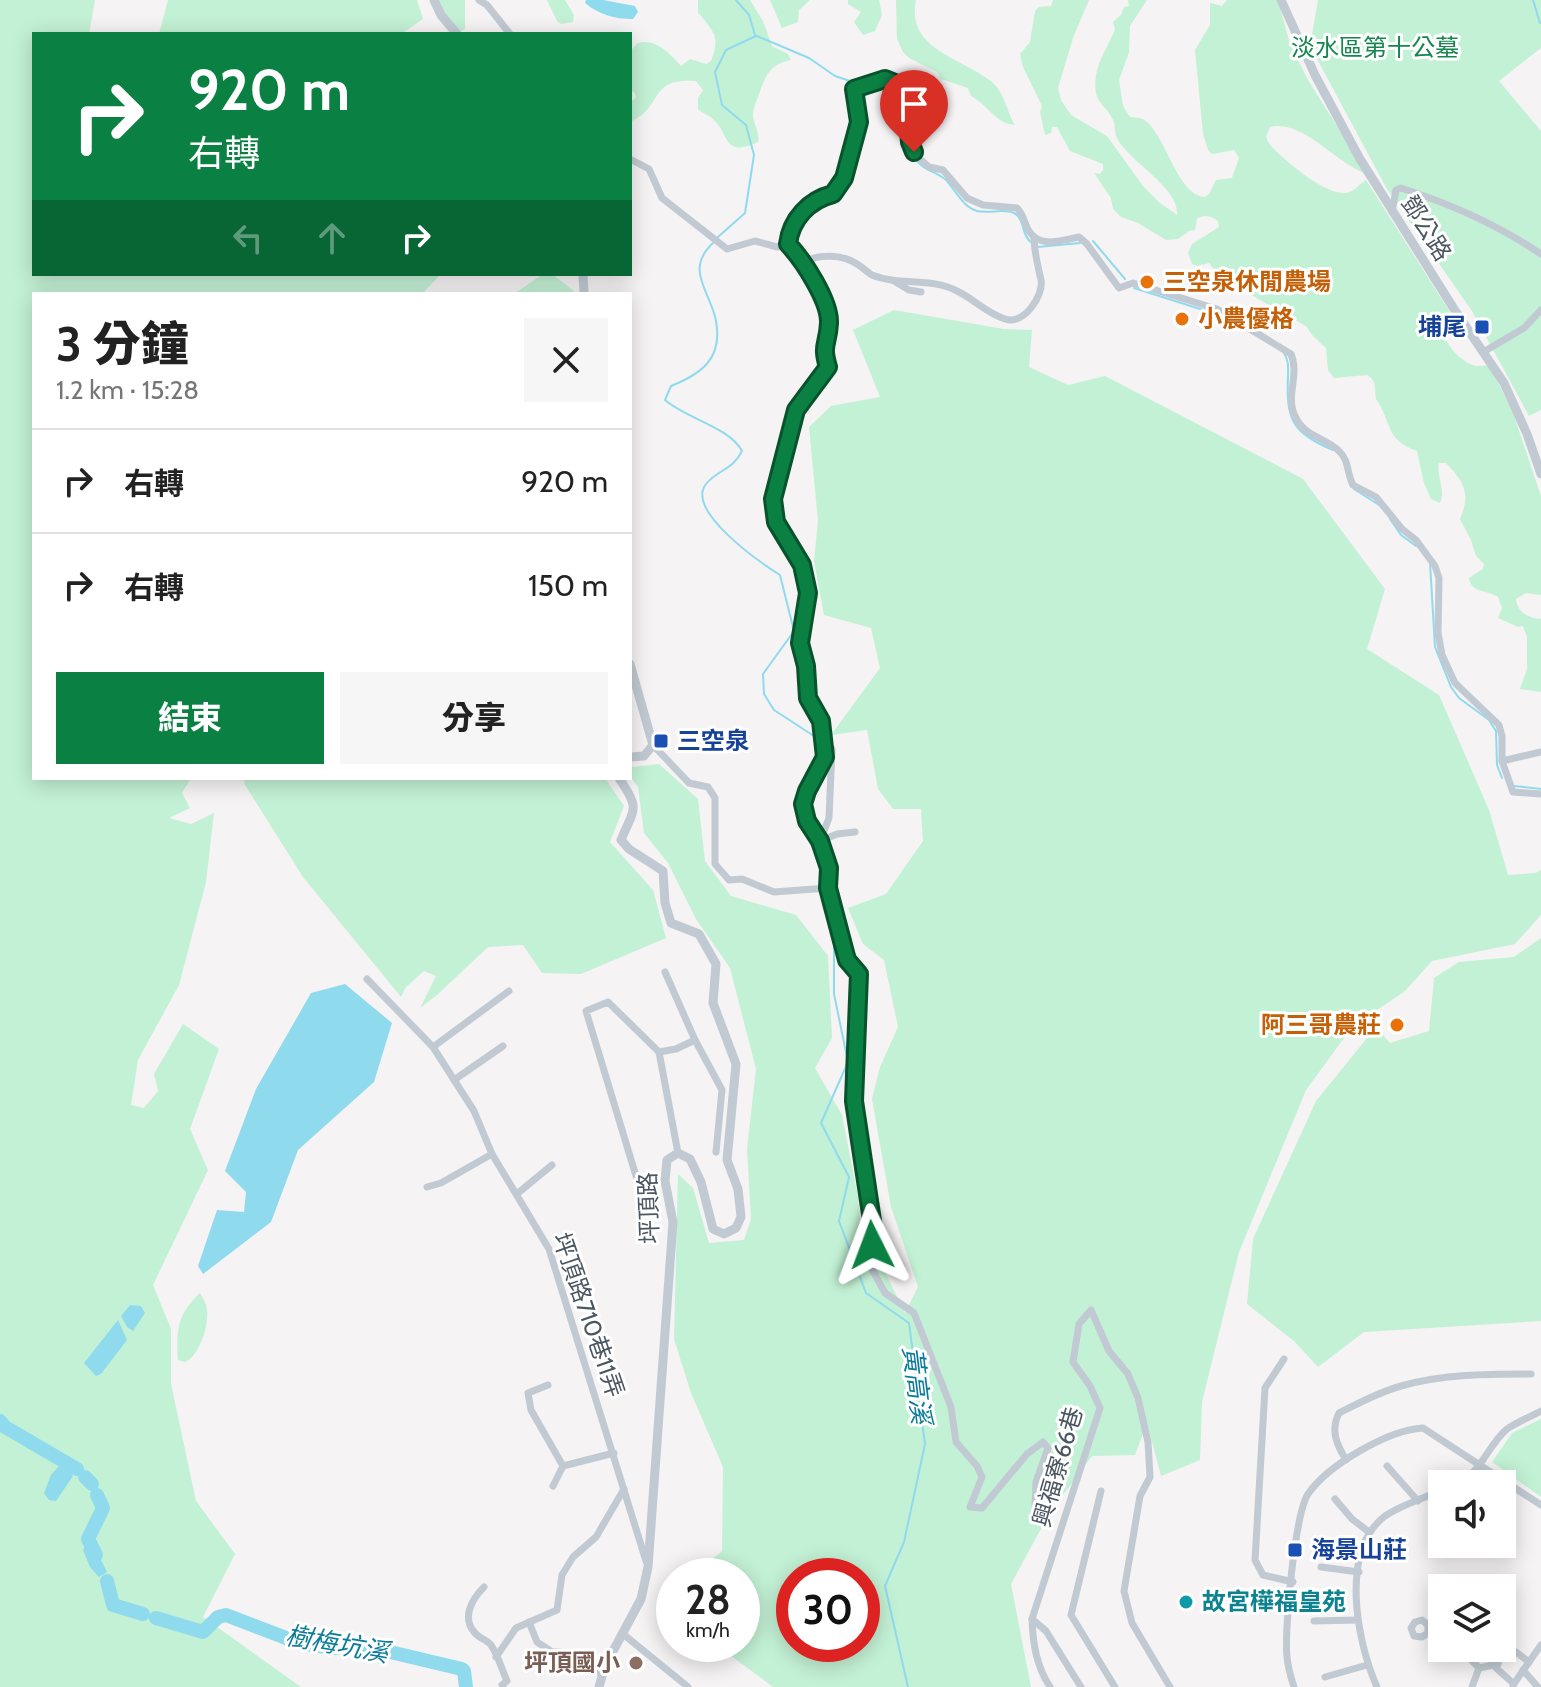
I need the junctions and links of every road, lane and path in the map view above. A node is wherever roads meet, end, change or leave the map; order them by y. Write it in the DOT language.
graph roads {
  1 [pos="434,0"];
  2 [pos="479,0"];
  3 [pos="1281,0"];
  4 [pos="455,32"];
  5 [pos="508,32"];
  6 [pos="632,160"];
  7 [pos="1392,212"];
  8 [pos="1034,237"];
  9 [pos="788,244"];
  10 [pos="1541,254"];
  11 [pos="804,262"];
  12 [pos="888,278"];
  13 [pos="921,292"];
  14 [pos="1541,310"];
  15 [pos="1485,351"];
  16 [pos="1541,474"];
  17 [pos="632,671"];
  18 [pos="653,745"];
  19 [pos="832,749"];
  20 [pos="1541,752"];
  21 [pos="632,757"];
  22 [pos="1502,761"];
  23 [pos="620,780"];
  24 [pos="1541,794"];
  25 [pos="855,832"];
  26 [pos="820,841"];
  27 [pos="828,888"];
  28 [pos="665,972"];
  29 [pos="367,979"];
  30 [pos="509,991"];
  31 [pos="695,1040"];
  32 [pos="503,1046"];
  33 [pos="433,1047"];
  34 [pos="659,1052"];
  35 [pos="454,1080"];
  36 [pos="716,1152"];
  37 [pos="678,1153"];
  38 [pos="492,1154"];
  39 [pos="552,1165"];
  40 [pos="427,1187"];
  41 [pos="518,1193"];
  42 [pos="643,1199"];
  43 [pos="1284,1359"];
  44 [pos="1531,1374"];
  45 [pos="548,1385"];
  46 [pos="1541,1411"];
  47 [pos="614,1453"];
  48 [pos="1346,1460"];
  49 [pos="563,1466"];
  50 [pos="1387,1466"];
  51 [pos="1480,1466"];
  52 [pos="1476,1470"];
  53 [pos="553,1486"];
  54 [pos="624,1489"];
  55 [pos="1101,1491"];
  56 [pos="1428,1496"];
  57 [pos="1335,1499"];
  58 [pos="1418,1501"];
  59 [pos="1035,1505"];
  60 [pos="1541,1505"];
  61 [pos="1369,1532"];
  62 [pos="637,1536"];
  63 [pos="651,1541"];
  64 [pos="648,1567"];
  65 [pos="1321,1567"];
  66 [pos="1359,1572"];
  67 [pos="1293,1582"];
  68 [pos="484,1587"];
  69 [pos="1032,1619"];
  70 [pos="1358,1620"];
  71 [pos="1314,1621"];
  72 [pos="529,1622"];
  73 [pos="623,1634"];
  74 [pos="1541,1645"];
  75 [pos="496,1657"];
  76 [pos="1473,1662"];
  77 [pos="1529,1662"];
  78 [pos="1498,1664"];
  79 [pos="1367,1665"];
  80 [pos="1479,1668"];
  81 [pos="1523,1670"];
  82 [pos="602,1674"];
  83 [pos="1325,1677"];
  84 [pos="1516,1685"];
  85 [pos="503,1687"];
  86 [pos="599,1687"];
  87 [pos="688,1687"];
  88 [pos="1050,1687"];
  89 [pos="1081,1687"];
  90 [pos="1115,1687"];
  91 [pos="1170,1687"];
  92 [pos="1294,1687"];
  93 [pos="1377,1687"];
  94 [pos="1472,1687"];
  95 [pos="1538,1687"];
  1 -- 4 [label="street"];
  2 -- 5 [label="street"];
  3 -- 7 [label="street, 鄧公路"];
  6 -- 9 [label="street"];
  7 -- 10 [label="street"];
  7 -- 15 [label="street, 鄧公路"];
  8 -- 9 [label="street"];
  8 -- 12 [label="street"];
  8 -- 22 [label="street"];
  9 -- 11 [label="street"];
  11 -- 12 [label="street"];
  11 -- 26 [label="street"];
  12 -- 13 [label="street"];
  14 -- 15 [label="street"];
  15 -- 16 [label="street, 鄧公路"];
  17 -- 18 [label="street"];
  18 -- 21 [label="street"];
  18 -- 27 [label="street"];
  19 -- 26 [label="street"];
  20 -- 22 [label="street"];
  22 -- 24 [label="street"];
  23 -- 37 [label="street, 坪頂路"];
  25 -- 26 [label="street"];
  26 -- 27 [label="street"];
  27 -- 59 [label="street"];
  28 -- 31 [label="street"];
  29 -- 33 [label="street, 坪頂路710巷11弄"];
  30 -- 33 [label="street"];
  31 -- 34 [label="street"];
  31 -- 36 [label="street"];
  32 -- 35 [label="street"];
  33 -- 35 [label="street, 坪頂路710巷11弄"];
  34 -- 37 [label="street"];
  34 -- 42 [label="street"];
  35 -- 38 [label="street, 坪頂路710巷11弄"];
  37 -- 63 [label="street, 坪頂路"];
  38 -- 40 [label="street"];
  38 -- 41 [label="street, 坪頂路710巷11弄"];
  39 -- 41 [label="street"];
  41 -- 47 [label="street, 坪頂路710巷11弄"];
  43 -- 67 [label="street"];
  44 -- 48 [label="street"];
  45 -- 49 [label="street"];
  46 -- 51 [label="street"];
  47 -- 49 [label="street"];
  47 -- 54 [label="street, 坪頂路710巷11弄"];
  48 -- 51 [label="street"];
  48 -- 67 [label="street"];
  49 -- 53 [label="street"];
  50 -- 58 [label="street"];
  51 -- 52 [label="street"];
  51 -- 60 [label="street"];
  54 -- 62 [label="street, 坪頂路710巷11弄"];
  54 -- 72 [label="street"];
  55 -- 90 [label="street"];
  56 -- 58 [label="street"];
  57 -- 61 [label="street"];
  58 -- 61 [label="street"];
  61 -- 66 [label="street"];
  62 -- 63 [label="street"];
  62 -- 64 [label="street, 坪頂路710巷11弄"];
  63 -- 64 [label="street, 坪頂路"];
  64 -- 73 [label="street, 坪頂路"];
  65 -- 66 [label="street"];
  66 -- 70 [label="street"];
  67 -- 92 [label="street"];
  68 -- 75 [label="street"];
  69 -- 88 [label="street, 興福寮66巷"];
  69 -- 89 [label="street"];
  69 -- 91 [label="street, 興福寮66巷"];
  70 -- 71 [label="street"];
  70 -- 79 [label="street"];
  72 -- 75 [label="street"];
  72 -- 82 [label="street"];
  73 -- 82 [label="street, 坪頂路"];
  73 -- 87 [label="street"];
  74 -- 77 [label="street"];
  75 -- 85 [label="street"];
  76 -- 80 [label="street"];
  77 -- 78 [label="street"];
  77 -- 81 [label="street"];
  78 -- 80 [label="street"];
  78 -- 84 [label="street"];
  79 -- 83 [label="street"];
  79 -- 93 [label="street"];
  80 -- 94 [label="street"];
  81 -- 84 [label="street"];
  81 -- 95 [label="street"];
  82 -- 86 [label="street, 坪頂路"];
}
